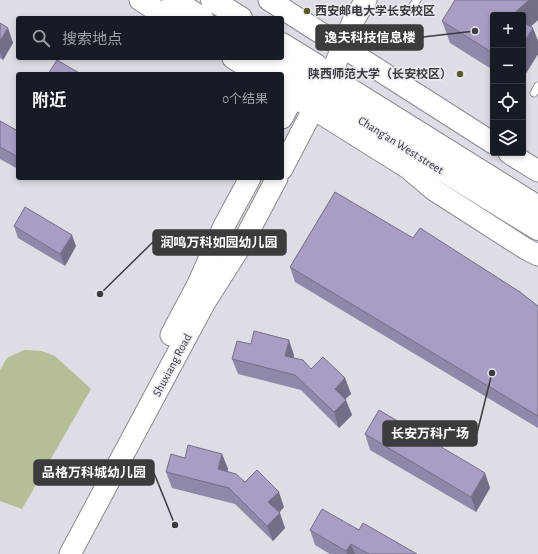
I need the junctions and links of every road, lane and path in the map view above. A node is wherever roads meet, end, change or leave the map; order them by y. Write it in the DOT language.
graph roads {
  1 [pos="140,0"];
  2 [pos="173,0"];
  3 [pos="212,0"];
  4 [pos="269,0"];
  5 [pos="359,0"];
  6 [pos="366,0"];
  7 [pos="417,0"];
  8 [pos="412,7"];
  9 [pos="166,16"];
  10 [pos="199,16"];
  11 [pos="238,16"];
  12 [pos="338,44"];
  13 [pos="284,46"];
  14 [pos="236,60"];
  15 [pos="267,60"];
  16 [pos="255,72"];
  17 [pos="278,72"];
  18 [pos="284,79"];
  19 [pos="320,86"];
  20 [pos="293,89"];
  21 [pos="284,113"];
  22 [pos="490,141"];
  23 [pos="514,156"];
  24 [pos="284,165"];
  25 [pos="538,172"];
  26 [pos="249,180"];
  27 [pos="276,180"];
  28 [pos="538,207"];
  29 [pos="538,229"];
  30 [pos="538,255"];
  31 [pos="54,554"];
  32 [pos="70,554"];
  1 -- 9 [label="street"];
  2 -- 10 [label="main road"];
  3 -- 11 [label="main road"];
  4 -- 12 [label="street"];
  5 -- 12 [label="street"];
  6 -- 12 [label="street"];
  7 -- 8 [label="lane"];
  12 -- 19 [label="street"];
  12 -- 22 [label="street"];
  13 -- 19 [label="main road, Chang'an West street"];
  14 -- 16 [label="street"];
  15 -- 17 [label="main road, Chang'an West street"];
  18 -- 20 [label="main road, Chang'an West street"];
  19 -- 20 [label="main road, Chang'an West street"];
  19 -- 24 [label="street"];
  19 -- 28 [label="main road, Chang'an West street"];
  19 -- 29 [label="main road, Chang'an West street"];
  19 -- 30 [label="street"];
  20 -- 21 [label="street"];
  23 -- 25 [label="street"];
  26 -- 31 [label="street, Shuxiang Road"];
  27 -- 32 [label="street, Shuxiang Road"];
}
